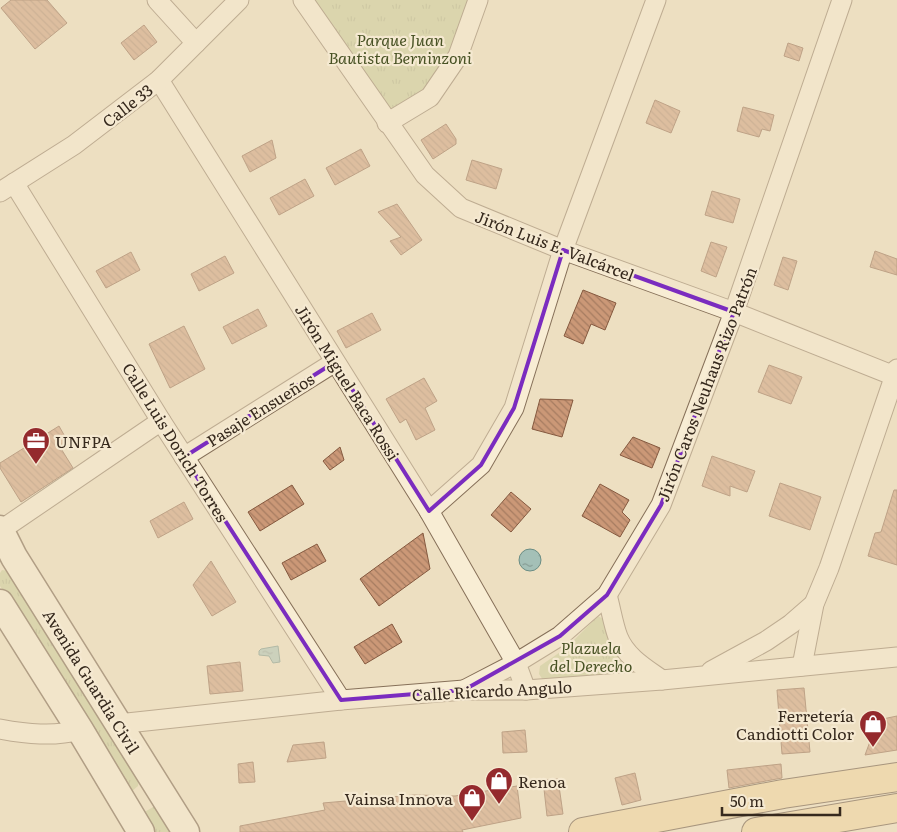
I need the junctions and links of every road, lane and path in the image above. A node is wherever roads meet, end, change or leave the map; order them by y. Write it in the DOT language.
graph roads {
  1 [pos="157,0"];
  2 [pos="239,0"];
  3 [pos="302,0"];
  4 [pos="478,0"];
  5 [pos="656,0"];
  6 [pos="842,0"];
  7 [pos="196,43"];
  8 [pos="159,80"];
  9 [pos="387,123"];
  10 [pos="7,188"];
  11 [pos="563,250"];
  12 [pos="734,312"];
  13 [pos="335,362"];
  14 [pos="896,374"];
  15 [pos="162,421"];
  16 [pos="184,457"];
  17 [pos="429,511"];
  18 [pos="0,530"];
  19 [pos="7,557"];
  20 [pos="607,595"];
  21 [pos="0,603"];
  22 [pos="814,604"];
  23 [pos="897,656"];
  24 [pos="516,663"];
  25 [pos="802,666"];
  26 [pos="700,676"];
  27 [pos="662,680"];
  28 [pos="464,690"];
  29 [pos="526,690"];
  30 [pos="341,700"];
  31 [pos="118,724"];
  32 [pos="0,729"];
  33 [pos="80,730"];
  34 [pos="146,768"];
  35 [pos="897,777"];
  36 [pos="118,794"];
  37 [pos="783,794"];
  38 [pos="897,808"];
  39 [pos="788,829"];
  40 [pos="141,832"];
  41 [pos="186,832"];
  42 [pos="583,832"];
  43 [pos="756,832"];
  1 -- 7 [label="street"];
  2 -- 7 [label="street, Calle 33"];
  3 -- 9 [label="street, Jirón Luis E. Valcárcel"];
  4 -- 9 [label="street"];
  5 -- 11 [label="street"];
  6 -- 12 [label="street, Jirón Caros Neuhaus Rizo Patrón"];
  7 -- 8 [label="street, Calle 33"];
  8 -- 10 [label="street, Calle 33"];
  8 -- 13 [label="street, Jirón Miguel Baca Rossi"];
  9 -- 11 [label="street, Jirón Luis E. Valcárcel"];
  10 -- 15 [label="street, Calle Luis Dorich Torres"];
  11 -- 12 [label="street, Jirón Luis E. Valcárcel"];
  11 -- 17 [label="street"];
  12 -- 14 [label="street, Jirón Luis E. Valcárcel"];
  12 -- 20 [label="street, Jirón Caros Neuhaus Rizo Patrón"];
  13 -- 16 [label="street, Pasaje Ensueños"];
  13 -- 17 [label="street, Jirón Miguel Baca Rossi"];
  14 -- 22 [label="street"];
  15 -- 16 [label="street, Calle Luis Dorich Torres"];
  15 -- 18 [label="street"];
  16 -- 30 [label="street, Calle Luis Dorich Torres"];
  17 -- 24 [label="street, Jirón Miguel Baca Rossi"];
  18 -- 19 [label="main road, Avenida Guardia Civil"];
  19 -- 31 [label="main road, Avenida Guardia Civil"];
  20 -- 24 [label="street, Jirón Caros Neuhaus Rizo Patrón"];
  20 -- 27 [label="street"];
  21 -- 33 [label="main road"];
  22 -- 25 [label="street"];
  22 -- 26 [label="street"];
  23 -- 25 [label="street, Calle Ricardo Angulo"];
  24 -- 28 [label="street, Jirón Caros Neuhaus Rizo Patrón"];
  24 -- 29 [label="street, Jirón Miguel Baca Rossi"];
  25 -- 26 [label="street, Calle Ricardo Angulo"];
  26 -- 27 [label="street, Calle Ricardo Angulo"];
  27 -- 29 [label="street, Calle Ricardo Angulo"];
  28 -- 29 [label="street, Calle Ricardo Angulo"];
  28 -- 30 [label="street, Calle Ricardo Angulo"];
  30 -- 31 [label="street, Calle Ricardo Angulo"];
  31 -- 34 [label="main road, Avenida Guardia Civil"];
  32 -- 33 [label="street"];
  33 -- 36 [label="main road"];
  34 -- 36 [label="main road"];
  34 -- 41 [label="main road, Avenida Guardia Civil"];
  35 -- 37 [label="main road"];
  36 -- 40 [label="main road"];
  37 -- 39 [label="street"];
  37 -- 42 [label="main road"];
  38 -- 39 [label="main road"];
  39 -- 43 [label="main road"];
}
